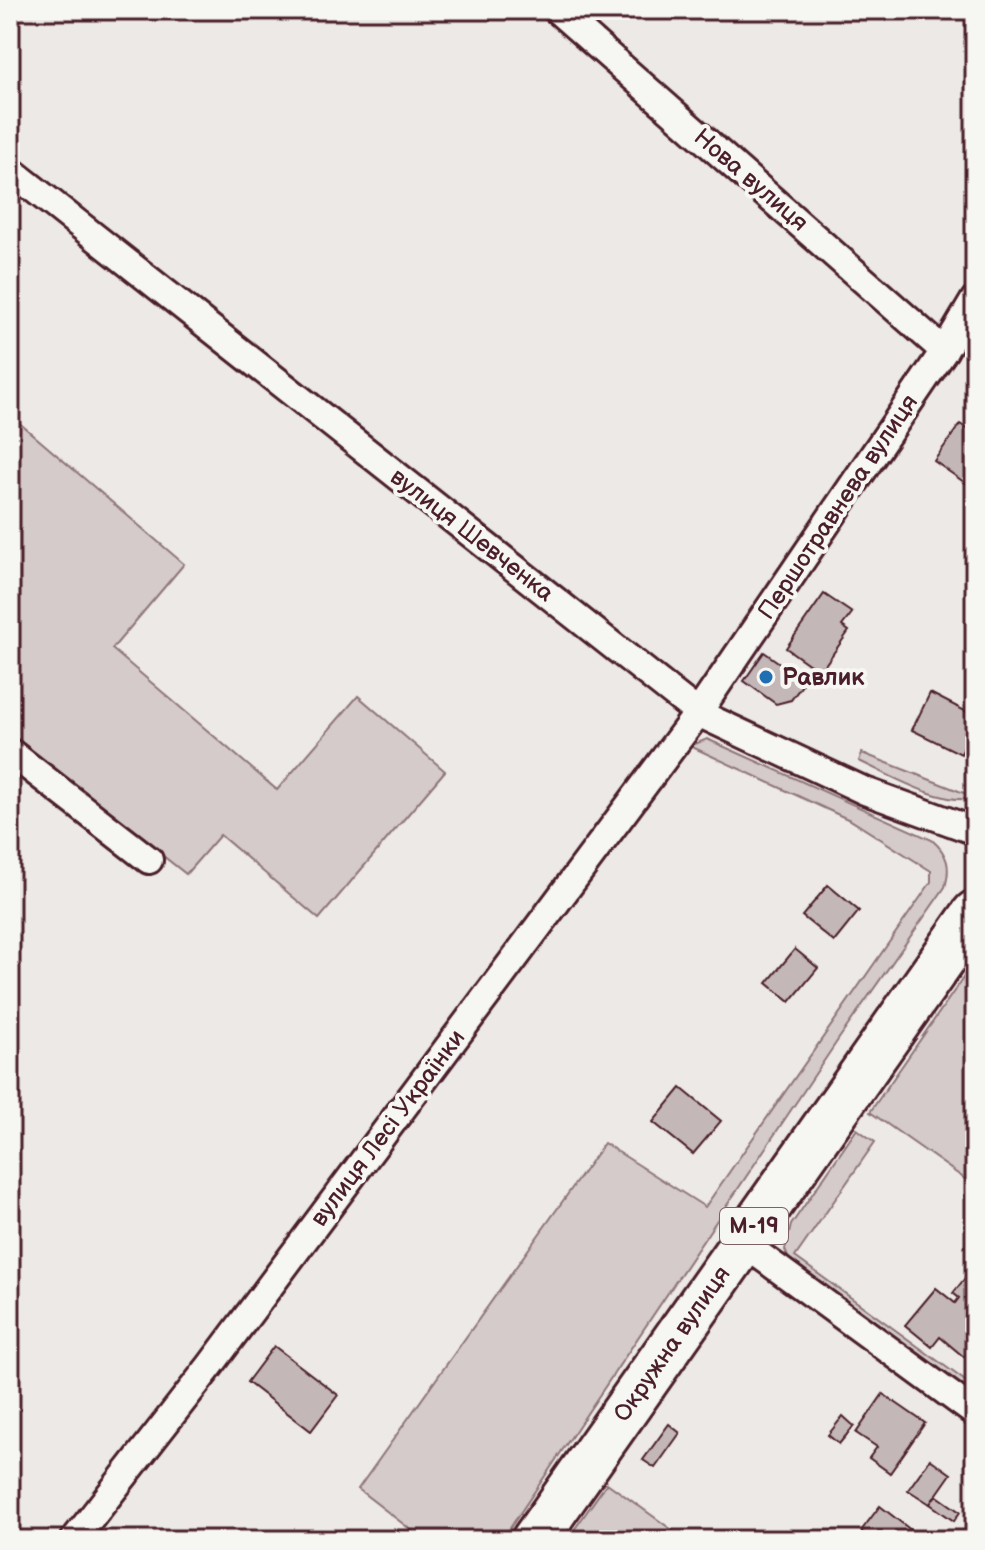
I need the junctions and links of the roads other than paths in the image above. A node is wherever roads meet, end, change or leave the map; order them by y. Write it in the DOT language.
graph roads {
  1 [pos="557,10"];
  2 [pos="10,170"];
  3 [pos="975,299"];
  4 [pos="944,351"];
  5 [pos="698,713"];
  6 [pos="10,752"];
  7 [pos="975,831"];
  8 [pos="149,860"];
  9 [pos="975,913"];
  10 [pos="743,1243"];
  11 [pos="975,1413"];
  12 [pos="10,1535"];
  13 [pos="17,1540"];
  14 [pos="74,1540"];
  15 [pos="534,1540"];
  1 -- 4 [label="street, Нова вулиця"];
  2 -- 5 [label="street, вулиця Шевченка"];
  3 -- 4 [label="street, Першотравнева вулиця"];
  4 -- 5 [label="street, Першотравнева вулиця"];
  5 -- 7 [label="street, вулиця Шевченка"];
  5 -- 14 [label="street, вулиця Лесі Українки"];
  6 -- 8 [label="street"];
  9 -- 10 [label="highway, Окружна вулиця / М-19"];
  10 -- 11 [label="street"];
  10 -- 15 [label="highway, Окружна вулиця / М-19"];
  12 -- 13 [label="lane"];
}
